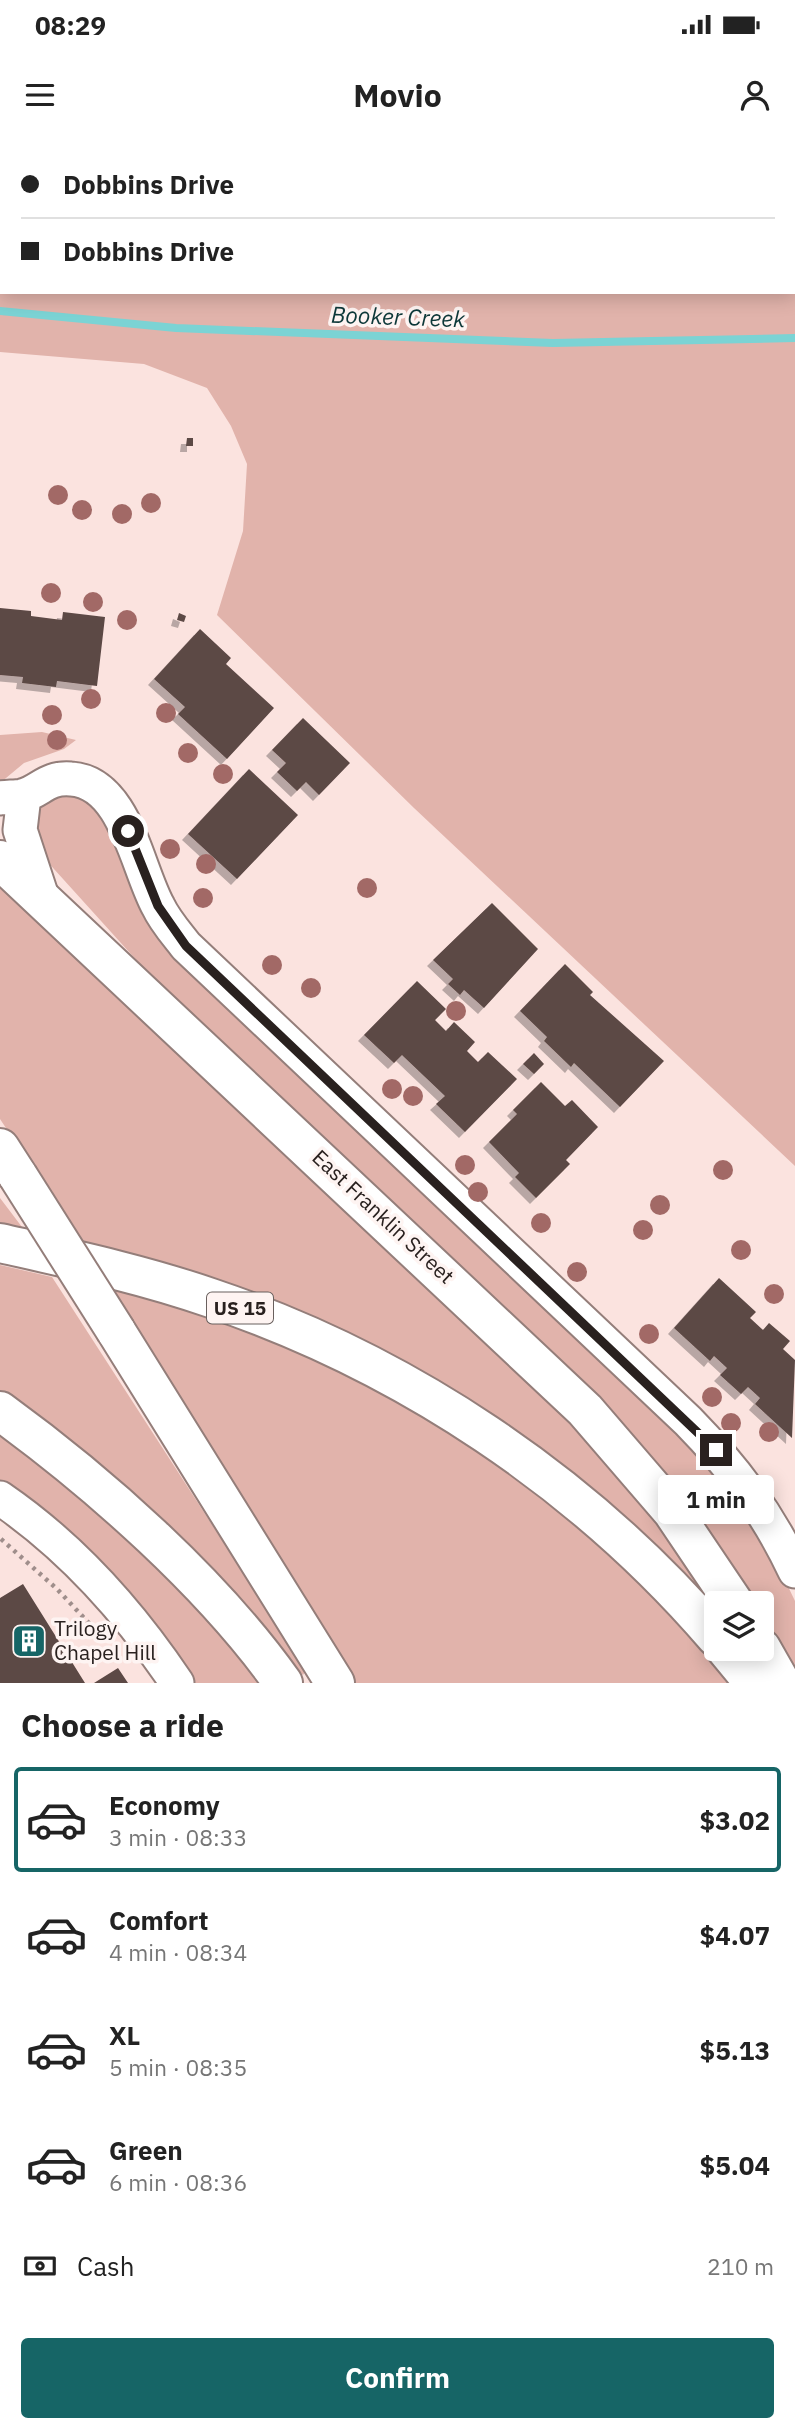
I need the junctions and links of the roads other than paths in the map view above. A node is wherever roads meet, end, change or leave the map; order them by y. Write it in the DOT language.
graph roads {
  1 [pos="12,797"];
  2 [pos="0,860"];
  3 [pos="41,897"];
  4 [pos="9,1162"];
  5 [pos="0,1243"];
  6 [pos="0,1411"];
  7 [pos="0,1498"];
  8 [pos="795,1571"];
  9 [pos="726,1591"];
  10 [pos="704,1625"];
  11 [pos="736,1661"];
  12 [pos="768,1661"];
  13 [pos="177,1683"];
  14 [pos="283,1683"];
  15 [pos="335,1683"];
  16 [pos="754,1683"];
  17 [pos="781,1683"];
  1 -- 3 [label="street"];
  1 -- 8 [label="street"];
  2 -- 3 [label="main road, East Franklin Street"];
  3 -- 9 [label="main road, East Franklin Street"];
  4 -- 15 [label="main road, bridge"];
  5 -- 10 [label="main road, US 15"];
  6 -- 14 [label="main road"];
  7 -- 13 [label="street"];
  11 -- 16 [label="main road"];
  12 -- 17 [label="main road"];
}
